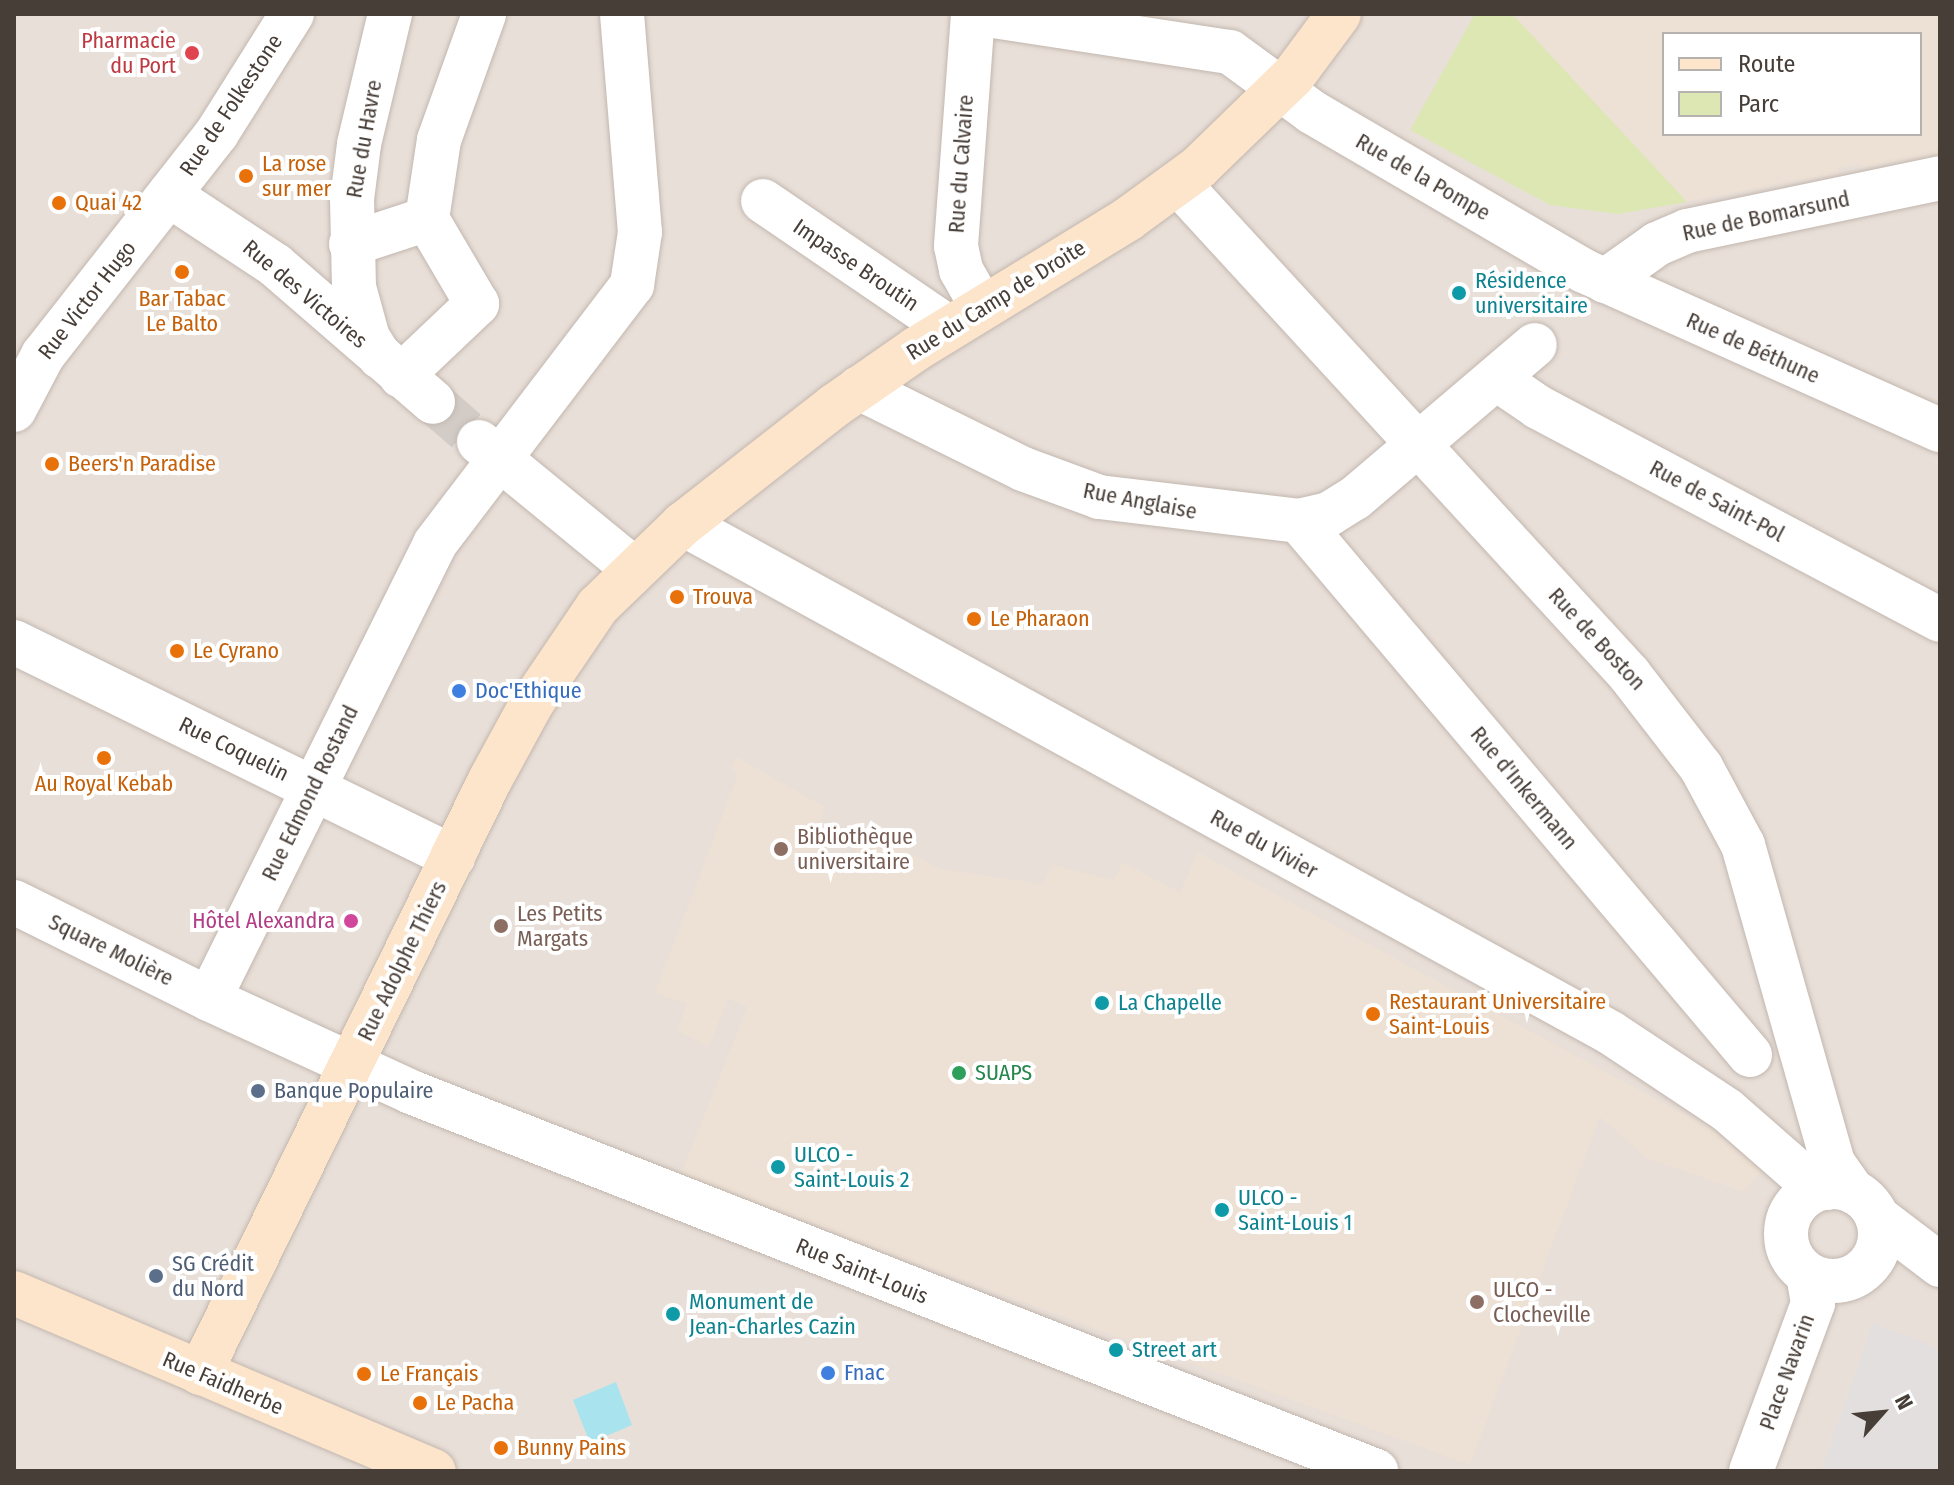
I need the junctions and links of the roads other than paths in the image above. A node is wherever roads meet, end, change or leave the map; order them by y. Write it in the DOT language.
graph roads {
  1 [pos="292,14"];
  2 [pos="390,14"];
  3 [pos="484,14"];
  4 [pos="622,14"];
  5 [pos="973,14"];
  6 [pos="981,14"];
  7 [pos="1339,14"];
  8 [pos="1280,90"];
  9 [pos="1940,178"];
  10 [pos="1178,183"];
  11 [pos="169,195"];
  12 [pos="763,201"];
  13 [pos="427,219"];
  14 [pos="351,244"];
  15 [pos="1586,271"];
  16 [pos="965,318"];
  17 [pos="1535,345"];
  18 [pos="405,379"];
  19 [pos="1497,379"];
  20 [pos="859,388"];
  21 [pos="14,410"];
  22 [pos="1940,430"];
  23 [pos="1418,446"];
  24 [pos="488,450"];
  25 [pos="1299,521"];
  26 [pos="683,524"];
  27 [pos="633,568"];
  28 [pos="1940,620"];
  29 [pos="14,642"];
  30 [pos="313,788"];
  31 [pos="453,857"];
  32 [pos="14,902"];
  33 [pos="209,999"];
  34 [pos="1611,1033"];
  35 [pos="1797,1040"];
  36 [pos="1750,1055"];
  37 [pos="350,1066"];
  38 [pos="1852,1199"];
  39 [pos="1940,1265"];
  40 [pos="1808,1274"];
  41 [pos="14,1293"];
  42 [pos="200,1373"];
  43 [pos="434,1471"];
  44 [pos="1376,1471"];
  45 [pos="1751,1471"];
  1 -- 11 [label="street, Rue de Folkestone"];
  2 -- 14 [label="street, Rue du Havre"];
  3 -- 13 [label="street"];
  4 -- 24 [label="street, Rue Edmond Rostand"];
  5 -- 16 [label="street, Rue du Calvaire"];
  6 -- 8 [label="street, Rue de la Pompe"];
  7 -- 8 [label="street, Rue du Camp de Droite"];
  8 -- 10 [label="street, Rue du Camp de Droite"];
  8 -- 15 [label="street, Rue de la Pompe"];
  9 -- 15 [label="street, Rue de Bomarsund"];
  10 -- 16 [label="street, Rue du Camp de Droite"];
  10 -- 23 [label="street, Rue de Boston"];
  11 -- 18 [label="street, Rue des Victoires"];
  11 -- 21 [label="street, Rue Victor Hugo"];
  12 -- 16 [label="street, Impasse Broutin"];
  13 -- 14 [label="street"];
  13 -- 18 [label="street"];
  14 -- 18 [label="street, Rue du Havre"];
  15 -- 22 [label="street, Rue de Béthune"];
  16 -- 20 [label="street, Rue du Camp de Droite"];
  17 -- 19 [label="street, Rue Anglaise"];
  19 -- 23 [label="street, Rue Anglaise"];
  19 -- 28 [label="street, Rue de Saint-Pol"];
  20 -- 25 [label="street, Rue Anglaise"];
  20 -- 26 [label="street, Rue du Camp de Droite"];
  23 -- 25 [label="street, Rue Anglaise"];
  23 -- 35 [label="street, Rue de Boston"];
  24 -- 27 [label="street"];
  24 -- 30 [label="street, Rue Edmond Rostand"];
  25 -- 36 [label="street, Rue d'Inkermann"];
  26 -- 27 [label="street, Rue du Camp de Droite"];
  26 -- 34 [label="street, Rue du Vivier"];
  27 -- 31 [label="street, Rue Adolphe Thiers"];
  29 -- 30 [label="street, Rue Coquelin"];
  30 -- 31 [label="street, Rue Coquelin"];
  30 -- 33 [label="street, Rue Edmond Rostand"];
  31 -- 37 [label="street, Rue Adolphe Thiers"];
  32 -- 33 [label="street, Square Molière"];
  33 -- 37 [label="street"];
  34 -- 36 [label="street"];
  34 -- 38 [label="street, Rue du Vivier"];
  35 -- 36 [label="street"];
  35 -- 38 [label="street, Rue de Boston"];
  37 -- 42 [label="street, Rue Adolphe Thiers"];
  37 -- 44 [label="street, Rue Saint-Louis"];
  38 -- 39 [label="street"];
  38 -- 40 [label="street"];
  38 -- 40 [label="street"];
  40 -- 45 [label="street, Place Navarin"];
  41 -- 42 [label="street, Rue Faidherbe"];
  42 -- 43 [label="street, Rue Faidherbe"];
}
